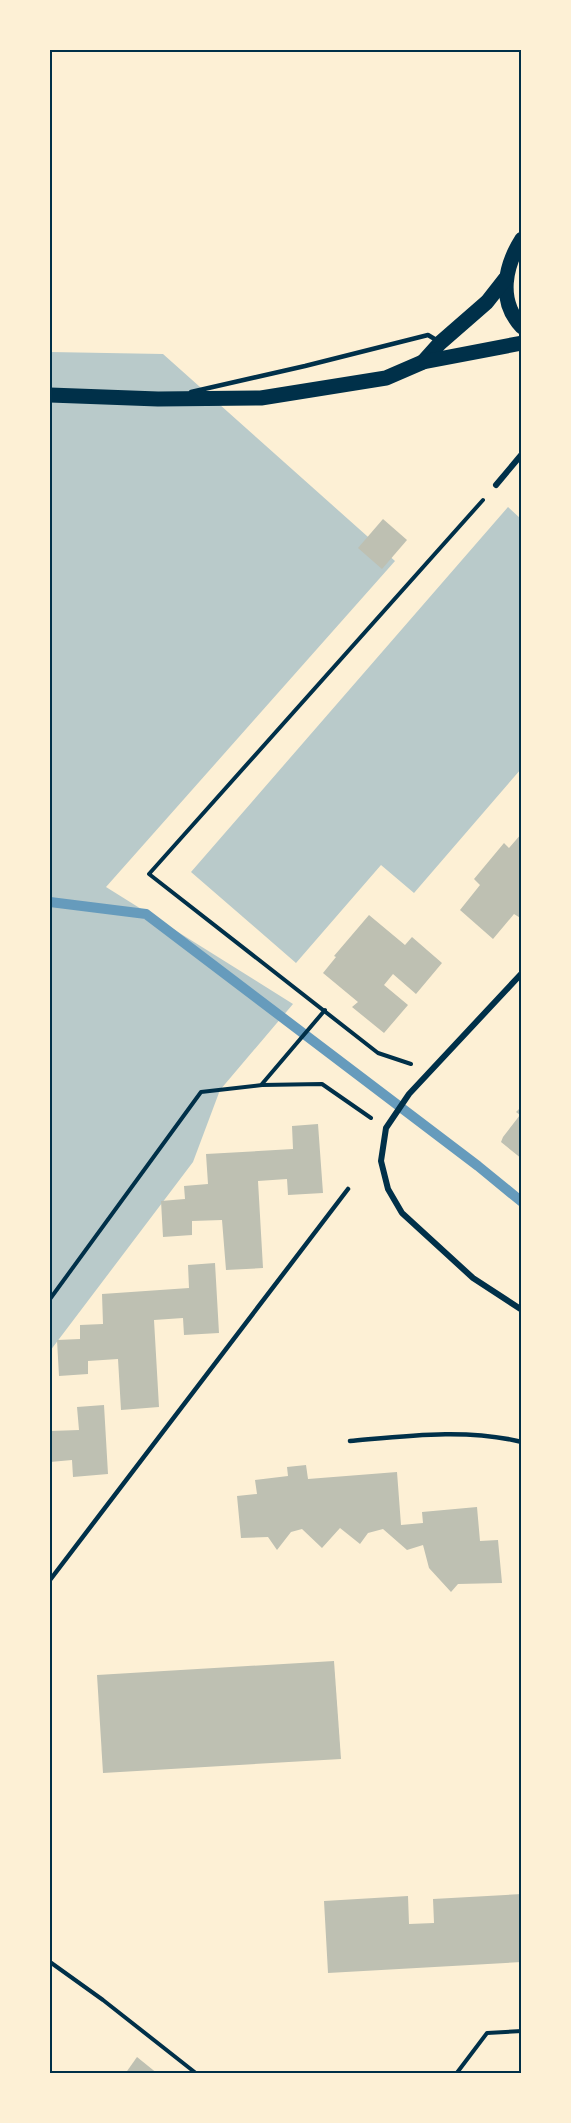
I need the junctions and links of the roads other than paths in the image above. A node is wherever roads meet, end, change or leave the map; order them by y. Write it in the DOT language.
graph roads {
  1 [pos="522,239"];
  2 [pos="505,279"];
  3 [pos="522,327"];
  4 [pos="440,343"];
  5 [pos="522,343"];
  6 [pos="423,362"];
  7 [pos="50,395"];
  8 [pos="158,399"];
  9 [pos="522,454"];
  10 [pos="496,485"];
  11 [pos="522,973"];
  12 [pos="348,1189"];
  13 [pos="522,1310"];
  14 [pos="350,1441"];
  15 [pos="522,1442"];
  16 [pos="50,1580"];
  1 -- 2 [label="main road"];
  2 -- 3 [label="main road"];
  2 -- 4 [label="main road"];
  4 -- 6 [label="main road"];
  4 -- 8 [label="lane"];
  5 -- 6 [label="main road"];
  6 -- 8 [label="main road"];
  7 -- 8 [label="main road"];
  9 -- 10 [label="street"];
  11 -- 13 [label="street"];
  12 -- 16 [label="lane"];
  14 -- 15 [label="lane"];
}
